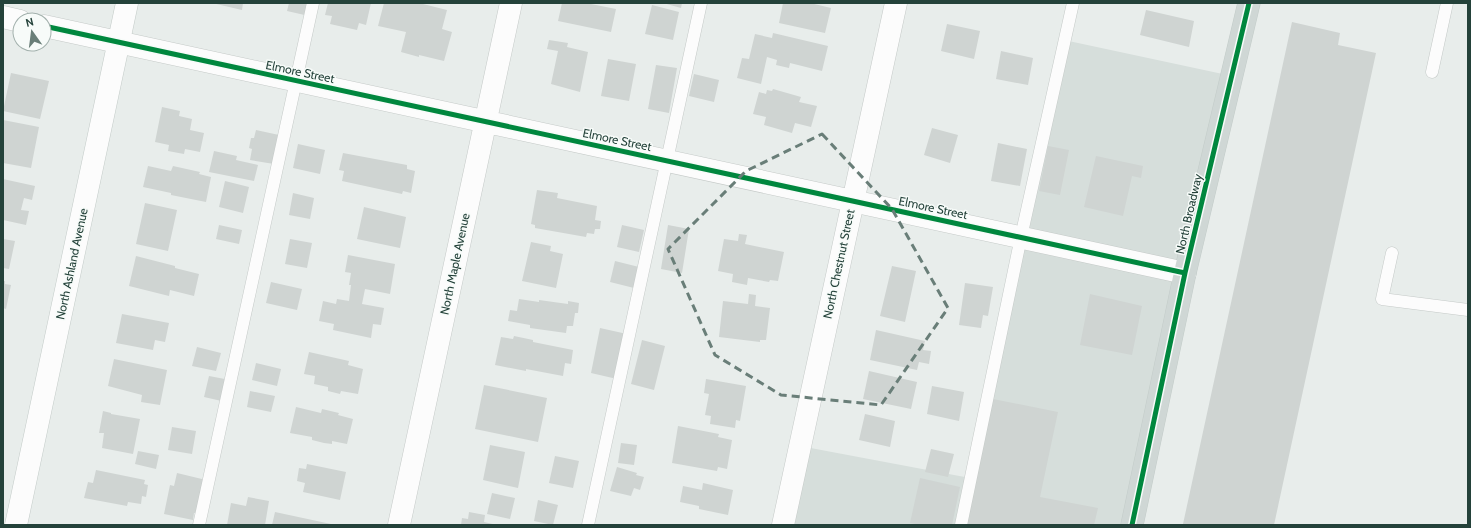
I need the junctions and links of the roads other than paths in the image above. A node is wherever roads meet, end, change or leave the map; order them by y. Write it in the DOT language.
graph roads {
  1 [pos="127,3"];
  2 [pos="313,3"];
  3 [pos="510,3"];
  4 [pos="701,3"];
  5 [pos="896,3"];
  6 [pos="1072,3"];
  7 [pos="1249,3"];
  8 [pos="1447,3"];
  9 [pos="52,28"];
  10 [pos="119,43"];
  11 [pos="1432,72"];
  12 [pos="296,81"];
  13 [pos="485,122"];
  14 [pos="666,161"];
  15 [pos="853,201"];
  16 [pos="1020,237"];
  17 [pos="1392,253"];
  18 [pos="1185,273"];
  19 [pos="1468,310"];
  20 [pos="16,525"];
  21 [pos="199,525"];
  22 [pos="399,525"];
  23 [pos="588,525"];
  24 [pos="783,525"];
  25 [pos="961,525"];
  26 [pos="1132,525"];
  1 -- 10 [label="street, North Ashland Avenue"];
  2 -- 12 [label="lane"];
  3 -- 13 [label="street, North Maple Avenue"];
  4 -- 14 [label="lane"];
  5 -- 15 [label="street, North Chestnut Street"];
  6 -- 16 [label="lane"];
  7 -- 18 [label="main road, North Broadway"];
  8 -- 11 [label="lane"];
  9 -- 10 [label="street, Elmore Street"];
  10 -- 12 [label="street, Elmore Street"];
  10 -- 20 [label="street, North Ashland Avenue"];
  12 -- 13 [label="street, Elmore Street"];
  12 -- 21 [label="lane"];
  13 -- 14 [label="street, Elmore Street"];
  13 -- 22 [label="street, North Maple Avenue"];
  14 -- 15 [label="street, Elmore Street"];
  14 -- 23 [label="lane"];
  15 -- 16 [label="street, Elmore Street"];
  15 -- 24 [label="street, North Chestnut Street"];
  16 -- 18 [label="street, Elmore Street"];
  16 -- 25 [label="lane"];
  17 -- 19 [label="lane"];
  18 -- 26 [label="main road, North Broadway"];
}
